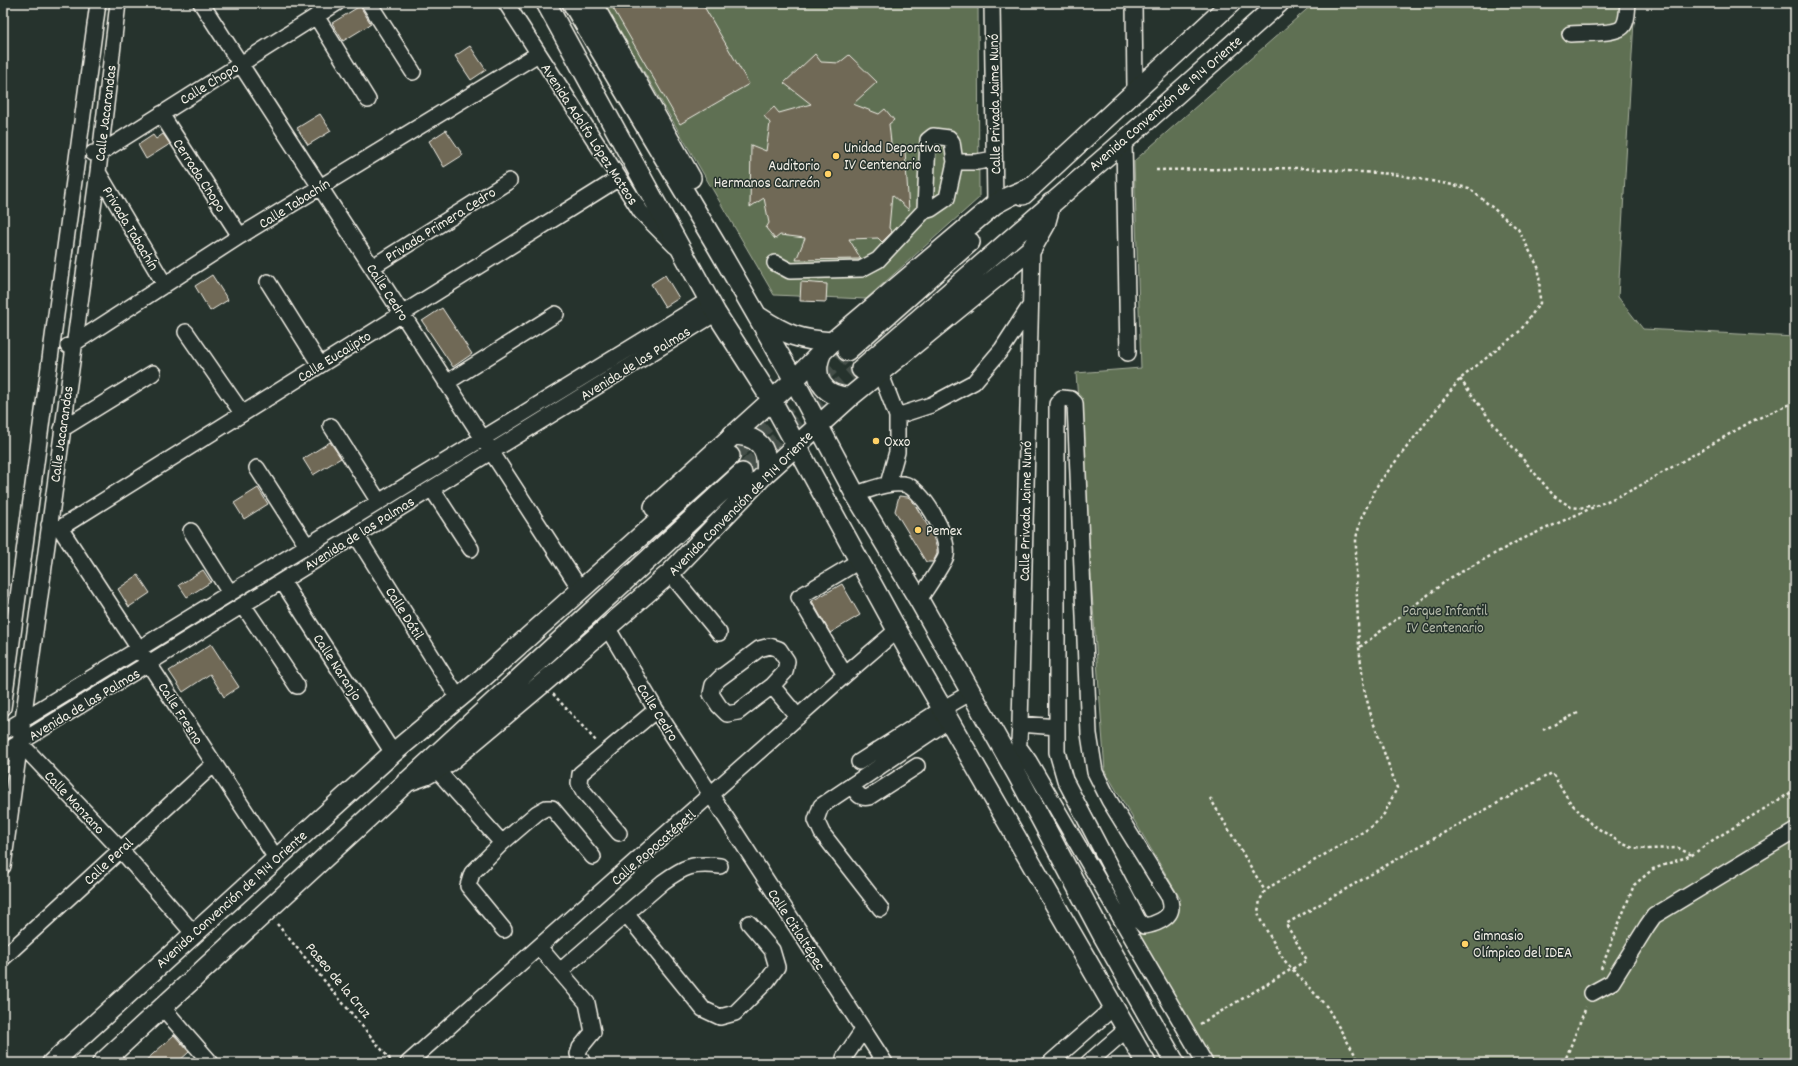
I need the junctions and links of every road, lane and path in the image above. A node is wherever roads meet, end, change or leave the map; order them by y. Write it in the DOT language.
graph roads {
  1 [pos="98,3"];
  2 [pos="118,3"];
  3 [pos="201,3"];
  4 [pos="337,3"];
  5 [pos="369,3"];
  6 [pos="506,3"];
  7 [pos="546,3"];
  8 [pos="572,3"];
  9 [pos="592,3"];
  10 [pos="992,3"];
  11 [pos="1134,3"];
  12 [pos="1231,3"];
  13 [pos="1279,3"];
  14 [pos="1628,3"];
  15 [pos="316,16"];
  16 [pos="1570,34"];
  17 [pos="538,54"];
  18 [pos="240,64"];
  19 [pos="413,72"];
  20 [pos="1136,90"];
  21 [pos="368,100"];
  22 [pos="161,114"];
  23 [pos="1124,141"];
  24 [pos="78,153"];
  25 [pos="100,153"];
  26 [pos="994,159"];
  27 [pos="955,162"];
  28 [pos="1156,170"];
  29 [pos="98,172"];
  30 [pos="619,178"];
  31 [pos="509,181"];
  32 [pos="320,187"];
  33 [pos="1032,187"];
  34 [pos="1051,203"];
  35 [pos="995,204"];
  36 [pos="925,210"];
  37 [pos="240,236"];
  38 [pos="718,248"];
  39 [pos="1032,248"];
  40 [pos="685,256"];
  41 [pos="775,263"];
  42 [pos="372,267"];
  43 [pos="268,282"];
  44 [pos="165,284"];
  45 [pos="1030,305"];
  46 [pos="713,306"];
  47 [pos="402,314"];
  48 [pos="556,314"];
  49 [pos="757,315"];
  50 [pos="186,332"];
  51 [pos="73,344"];
  52 [pos="834,348"];
  53 [pos="51,352"];
  54 [pos="1128,353"];
  55 [pos="320,365"];
  56 [pos="861,369"];
  57 [pos="153,372"];
  58 [pos="880,372"];
  59 [pos="1460,379"];
  60 [pos="794,380"];
  61 [pos="446,383"];
  62 [pos="850,397"];
  63 [pos="771,400"];
  64 [pos="1795,402"];
  65 [pos="242,414"];
  66 [pos="897,416"];
  67 [pos="331,426"];
  68 [pos="818,426"];
  69 [pos="62,429"];
  70 [pos="732,435"];
  71 [pos="483,439"];
  72 [pos="797,446"];
  73 [pos="491,452"];
  74 [pos="730,456"];
  75 [pos="257,468"];
  76 [pos="766,473"];
  77 [pos="742,474"];
  78 [pos="888,484"];
  79 [pos="432,488"];
  80 [pos="855,494"];
  81 [pos="379,502"];
  82 [pos="1600,504"];
  83 [pos="54,527"];
  84 [pos="191,531"];
  85 [pos="356,535"];
  86 [pos="307,546"];
  87 [pos="471,549"];
  88 [pos="859,561"];
  89 [pos="670,573"];
  90 [pos="282,581"];
  91 [pos="575,581"];
  92 [pos="230,593"];
  93 [pos="919,600"];
  94 [pos="243,605"];
  95 [pos="607,627"];
  96 [pos="897,630"];
  97 [pos="719,633"];
  98 [pos="1359,647"];
  99 [pos="139,649"];
  100 [pos="150,664"];
  101 [pos="845,675"];
  102 [pos="543,683"];
  103 [pos="297,686"];
  104 [pos="772,686"];
  105 [pos="453,690"];
  106 [pos="970,693"];
  107 [pos="3,708"];
  108 [pos="656,710"];
  109 [pos="1578,713"];
  110 [pos="946,714"];
  111 [pos="798,717"];
  112 [pos="23,719"];
  113 [pos="1020,724"];
  114 [pos="1058,727"];
  115 [pos="1543,730"];
  116 [pos="3,732"];
  117 [pos="412,737"];
  118 [pos="20,743"];
  119 [pos="1019,747"];
  120 [pos="606,752"];
  121 [pos="3,753"];
  122 [pos="393,753"];
  123 [pos="859,762"];
  124 [pos="214,764"];
  125 [pos="917,766"];
  126 [pos="436,769"];
  127 [pos="1017,774"];
  128 [pos="406,782"];
  129 [pos="852,785"];
  130 [pos="710,796"];
  131 [pos="1210,798"];
  132 [pos="1795,830"];
  133 [pos="619,833"];
  134 [pos="502,843"];
  135 [pos="120,850"];
  136 [pos="1692,855"];
  137 [pos="276,858"];
  138 [pos="593,858"];
  139 [pos="3,866"];
  140 [pos="720,866"];
  141 [pos="1265,891"];
  142 [pos="881,909"];
  143 [pos="267,912"];
  144 [pos="627,915"];
  145 [pos="749,923"];
  146 [pos="504,930"];
  147 [pos="194,934"];
  148 [pos="539,947"];
  149 [pos="3,958"];
  150 [pos="1148,964"];
  151 [pos="1292,970"];
  152 [pos="560,972"];
  153 [pos="1126,977"];
  154 [pos="1592,993"];
  155 [pos="163,1008"];
  156 [pos="1114,1008"];
  157 [pos="1127,1029"];
  158 [pos="863,1030"];
  159 [pos="1187,1031"];
  160 [pos="52,1063"];
  161 [pos="102,1063"];
  162 [pos="211,1063"];
  163 [pos="393,1063"];
  164 [pos="408,1063"];
  165 [pos="583,1063"];
  166 [pos="844,1063"];
  167 [pos="885,1063"];
  168 [pos="1050,1063"];
  169 [pos="1088,1063"];
  170 [pos="1146,1063"];
  171 [pos="1175,1063"];
  172 [pos="1205,1063"];
  173 [pos="1360,1063"];
  1 -- 24 [label="street, Calle Jacarandas"];
  2 -- 25 [label="street, Calle Jacarandas"];
  3 -- 18 [label="street, Calle Cedro"];
  4 -- 15 [label="street, Calle Chopo"];
  5 -- 19 [label="street"];
  6 -- 17 [label="street, Avenida Adolfo López Mateos"];
  7 -- 40 [label="main road"];
  8 -- 38 [label="main road"];
  9 -- 38 [label="main road"];
  10 -- 26 [label="street, Calle Privada Jaime Nunó"];
  11 -- 20 [label="street"];
  12 -- 20 [label="main road, Avenida Convención de 1914 Oriente"];
  13 -- 23 [label="main road, Avenida Convención de 1914 Oriente"];
  14 -- 16 [label="street"];
  15 -- 18 [label="street, Calle Chopo"];
  15 -- 21 [label="street"];
  17 -- 30 [label="street, Avenida Adolfo López Mateos"];
  17 -- 32 [label="street, Calle Tabachín"];
  18 -- 22 [label="street, Calle Chopo"];
  18 -- 32 [label="street, Calle Cedro"];
  20 -- 33 [label="main road, Avenida Convención de 1914 Oriente"];
  22 -- 25 [label="street, Calle Chopo"];
  22 -- 37 [label="street, Cerrada Chopo"];
  23 -- 34 [label="main road, Avenida Convención de 1914 Oriente"];
  23 -- 54 [label="street"];
  24 -- 25 [label="street"];
  24 -- 53 [label="street, Calle Jacarandas"];
  25 -- 29 [label="street, Calle Jacarandas"];
  26 -- 27 [label="street"];
  26 -- 35 [label="street, Calle Privada Jaime Nunó"];
  27 -- 36 [label="street"];
  27 -- 36 [label="street"];
  28 -- 59 [label="path"];
  29 -- 44 [label="street, Privada Tabachín"];
  29 -- 51 [label="street, Calle Jacarandas"];
  30 -- 40 [label="street, Avenida Adolfo López Mateos"];
  30 -- 47 [label="street, Calle Eucalipto"];
  31 -- 42 [label="street, Privada Primera Cedro"];
  32 -- 37 [label="street, Calle Tabachín"];
  32 -- 42 [label="street, Calle Cedro"];
  33 -- 35 [label="main road, Avenida Convención de 1914 Oriente"];
  33 -- 52 [label="main road, Avenida Convención de 1914 Oriente"];
  34 -- 39 [label="main road, Avenida Convención de 1914 Oriente"];
  34 -- 56 [label="main road, Avenida Convención de 1914 Oriente"];
  35 -- 52 [label="main road, Avenida Convención de 1914 Oriente"];
  36 -- 41 [label="street"];
  37 -- 44 [label="street, Calle Tabachín"];
  38 -- 49 [label="main road"];
  39 -- 45 [label="street, Calle Privada Jaime Nunó"];
  39 -- 58 [label="main road, Avenida Convención de 1914 Oriente"];
  40 -- 46 [label="main road"];
  42 -- 47 [label="street, Calle Cedro"];
  43 -- 55 [label="street"];
  44 -- 51 [label="street, Calle Tabachín"];
  45 -- 66 [label="street"];
  45 -- 113 [label="street, Calle Privada Jaime Nunó"];
  46 -- 63 [label="main road"];
  46 -- 71 [label="street, Avenida de las Palmas"];
  46 -- 73 [label="street, Avenida de las Palmas"];
  47 -- 55 [label="street, Calle Eucalipto"];
  47 -- 61 [label="street, Calle Cedro"];
  48 -- 61 [label="street"];
  49 -- 52 [label="main road"];
  49 -- 60 [label="main road"];
  50 -- 65 [label="street"];
  51 -- 53 [label="street, Calle Tabachín"];
  51 -- 69 [label="street, Calle Jacarandas"];
  52 -- 60 [label="main road, Avenida Convención de 1914 Oriente"];
  52 -- 62 [label="main road"];
  53 -- 107 [label="street, Calle Jacarandas"];
  55 -- 65 [label="street, Calle Eucalipto"];
  57 -- 69 [label="street"];
  58 -- 62 [label="main road, Avenida Convención de 1914 Oriente"];
  58 -- 66 [label="street"];
  59 -- 82 [label="path"];
  59 -- 98 [label="path"];
  60 -- 63 [label="main road, Avenida Convención de 1914 Oriente"];
  60 -- 68 [label="main road"];
  61 -- 71 [label="street, Calle Cedro"];
  62 -- 68 [label="main road, Avenida Convención de 1914 Oriente"];
  63 -- 70 [label="main road, Avenida Convención de 1914 Oriente"];
  63 -- 72 [label="main road"];
  64 -- 82 [label="path"];
  65 -- 83 [label="street, Calle Eucalipto"];
  66 -- 78 [label="street"];
  67 -- 81 [label="street"];
  68 -- 72 [label="main road, Avenida Convención de 1914 Oriente"];
  68 -- 80 [label="main road"];
  69 -- 83 [label="street, Calle Jacarandas"];
  70 -- 76 [label="main road"];
  70 -- 91 [label="main road, Avenida Convención de 1914 Oriente"];
  71 -- 73 [label="street, Calle Cedro"];
  71 -- 81 [label="street, Avenida de las Palmas"];
  72 -- 76 [label="main road, Avenida Convención de 1914 Oriente"];
  72 -- 88 [label="main road"];
  73 -- 79 [label="street, Avenida de las Palmas"];
  73 -- 91 [label="street, Calle Cedro"];
  74 -- 117 [label="main road, Avenida Convención de 1914 Oriente"];
  75 -- 86 [label="street"];
  76 -- 89 [label="main road, Avenida Convención de 1914 Oriente"];
  77 -- 128 [label="main road, Avenida Convención de 1914 Oriente"];
  78 -- 80 [label="street"];
  78 -- 93 [label="street"];
  79 -- 85 [label="street, Avenida de las Palmas"];
  79 -- 87 [label="street"];
  80 -- 93 [label="main road"];
  81 -- 86 [label="street, Avenida de las Palmas"];
  82 -- 98 [label="path"];
  83 -- 99 [label="street, Calle Fresno"];
  83 -- 112 [label="street, Calle Jacarandas"];
  84 -- 92 [label="street"];
  85 -- 90 [label="street, Avenida de las Palmas"];
  85 -- 105 [label="street, Calle Dátil"];
  86 -- 92 [label="street, Avenida de las Palmas"];
  88 -- 96 [label="main road"];
  88 -- 101 [label="street"];
  89 -- 95 [label="main road, Avenida Convención de 1914 Oriente"];
  89 -- 97 [label="street"];
  90 -- 94 [label="street, Avenida de las Palmas"];
  90 -- 122 [label="street, Calle Naranjo"];
  91 -- 105 [label="main road, Avenida Convención de 1914 Oriente"];
  92 -- 99 [label="street, Avenida de las Palmas"];
  93 -- 106 [label="main road"];
  94 -- 100 [label="street, Avenida de las Palmas"];
  94 -- 103 [label="street"];
  95 -- 102 [label="main road, Avenida Convención de 1914 Oriente"];
  95 -- 108 [label="street, Calle Cedro"];
  96 -- 101 [label="street, Calle Popocatépetl"];
  96 -- 110 [label="main road"];
  98 -- 141 [label="path"];
  99 -- 100 [label="street, Calle Fresno"];
  99 -- 112 [label="street, Avenida de las Palmas"];
  100 -- 118 [label="street, Avenida de las Palmas"];
  100 -- 124 [label="street, Calle Fresno"];
  101 -- 111 [label="street, Calle Popocatépetl"];
  102 -- 120 [label="path"];
  102 -- 126 [label="main road, Avenida Convención de 1914 Oriente"];
  104 -- 104 [label="street"];
  104 -- 111 [label="street"];
  105 -- 117 [label="main road, Avenida Convención de 1914 Oriente"];
  106 -- 110 [label="street"];
  106 -- 127 [label="main road"];
  108 -- 120 [label="street"];
  108 -- 130 [label="street, Calle Cedro"];
  109 -- 115 [label="path"];
  110 -- 123 [label="street"];
  110 -- 129 [label="street"];
  110 -- 156 [label="main road"];
  111 -- 130 [label="street, Calle Popocatépetl"];
  112 -- 116 [label="street, Avenida de las Palmas"];
  112 -- 118 [label="street, Calle Jacarandas"];
  113 -- 114 [label="street"];
  113 -- 119 [label="street, Calle Privada Jaime Nunó"];
  114 -- 114 [label="street"];
  117 -- 122 [label="main road, Avenida Convención de 1914 Oriente"];
  118 -- 121 [label="street, Avenida de las Palmas"];
  118 -- 135 [label="street, Calle Manzano"];
  118 -- 139 [label="street, Calle Jacarandas"];
  119 -- 127 [label="street, Calle Privada Jaime Nunó"];
  119 -- 150 [label="street"];
  120 -- 133 [label="street"];
  122 -- 137 [label="main road, Avenida Convención de 1914 Oriente"];
  124 -- 135 [label="street, Calle Peral"];
  124 -- 137 [label="street, Calle Fresno"];
  125 -- 129 [label="street"];
  126 -- 128 [label="main road, Avenida Convención de 1914 Oriente"];
  126 -- 134 [label="street"];
  127 -- 153 [label="main road"];
  128 -- 143 [label="main road, Avenida Convención de 1914 Oriente"];
  129 -- 142 [label="street"];
  130 -- 148 [label="street, Calle Popocatépetl"];
  130 -- 158 [label="street, Calle Citlaltépec"];
  131 -- 141 [label="path"];
  132 -- 154 [label="street"];
  134 -- 138 [label="street"];
  134 -- 146 [label="street"];
  135 -- 147 [label="street, Calle Manzano"];
  135 -- 149 [label="street, Calle Peral"];
  136 -- 151 [label="path"];
  137 -- 147 [label="main road, Avenida Convención de 1914 Oriente"];
  140 -- 144 [label="street"];
  141 -- 151 [label="path"];
  143 -- 155 [label="main road, Avenida Convención de 1914 Oriente"];
  143 -- 163 [label="path, Paseo de la Cruz"];
  144 -- 145 [label="street"];
  144 -- 152 [label="street"];
  147 -- 160 [label="main road, Avenida Convención de 1914 Oriente"];
  148 -- 152 [label="street"];
  148 -- 164 [label="street, Calle Popocatépetl"];
  150 -- 153 [label="street"];
  150 -- 159 [label="street"];
  151 -- 159 [label="path"];
  151 -- 173 [label="path"];
  152 -- 165 [label="street"];
  153 -- 171 [label="main road"];
  155 -- 161 [label="main road, Avenida Convención de 1914 Oriente"];
  155 -- 162 [label="street"];
  156 -- 157 [label="main road"];
  156 -- 168 [label="street"];
  157 -- 169 [label="street"];
  157 -- 170 [label="main road"];
  158 -- 166 [label="street"];
  158 -- 167 [label="street, Calle Citlaltépec"];
  159 -- 172 [label="street"];
}
